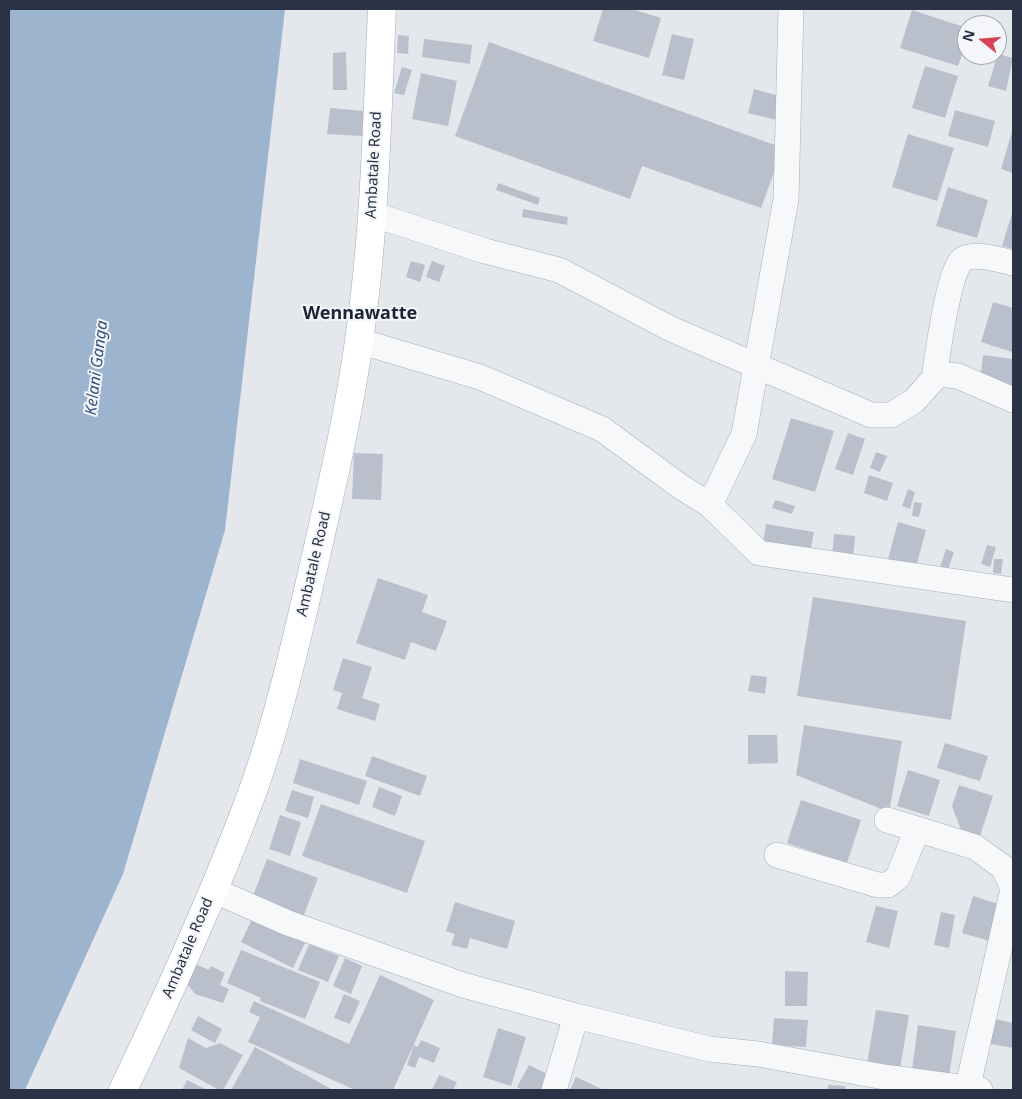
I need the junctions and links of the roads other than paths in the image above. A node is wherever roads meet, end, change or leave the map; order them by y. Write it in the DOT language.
graph roads {
  1 [pos="382,9"];
  2 [pos="791,9"];
  3 [pos="372,214"];
  4 [pos="1013,263"];
  5 [pos="359,340"];
  6 [pos="756,367"];
  7 [pos="934,379"];
  8 [pos="1013,400"];
  9 [pos="710,505"];
  10 [pos="1013,590"];
  11 [pos="887,820"];
  12 [pos="917,830"];
  13 [pos="777,855"];
  14 [pos="212,890"];
  15 [pos="576,1016"];
  16 [pos="124,1090"];
  17 [pos="554,1090"];
  18 [pos="971,1090"];
  1 -- 3 [label="main road, Ambatale Road"];
  2 -- 6 [label="street"];
  3 -- 5 [label="main road, Ambatale Road"];
  3 -- 6 [label="street"];
  4 -- 7 [label="street"];
  5 -- 9 [label="street"];
  5 -- 14 [label="main road, Ambatale Road"];
  6 -- 7 [label="street"];
  6 -- 9 [label="street"];
  7 -- 8 [label="street"];
  9 -- 10 [label="street"];
  11 -- 12 [label="street"];
  12 -- 13 [label="street"];
  12 -- 18 [label="street"];
  14 -- 15 [label="street"];
  14 -- 16 [label="main road, Ambatale Road"];
  15 -- 17 [label="street"];
  15 -- 18 [label="street"];
}
